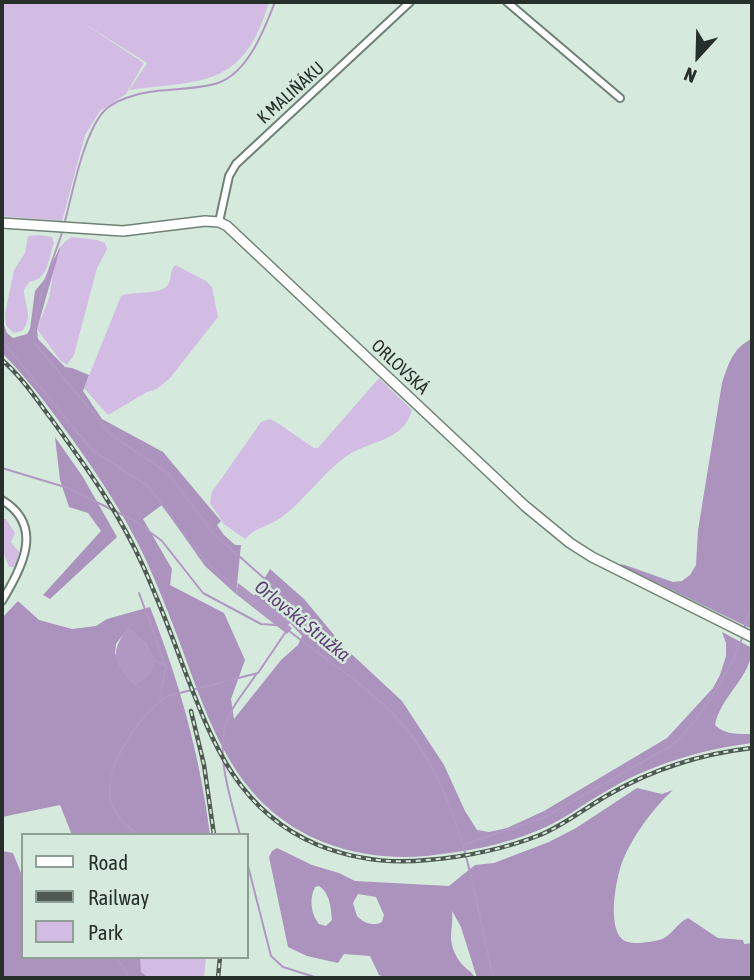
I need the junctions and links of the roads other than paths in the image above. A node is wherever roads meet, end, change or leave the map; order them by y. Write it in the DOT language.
graph roads {
  1 [pos="410,2"];
  2 [pos="507,2"];
  3 [pos="620,98"];
  4 [pos="219,222"];
  5 [pos="2,223"];
  6 [pos="2,500"];
  7 [pos="2,601"];
  8 [pos="750,636"];
  1 -- 4 [label="street, K MALIŇÁKU"];
  2 -- 3 [label="street"];
  4 -- 5 [label="main road"];
  4 -- 8 [label="main road, ORLOVSKÁ"];
  6 -- 7 [label="street"];
}
